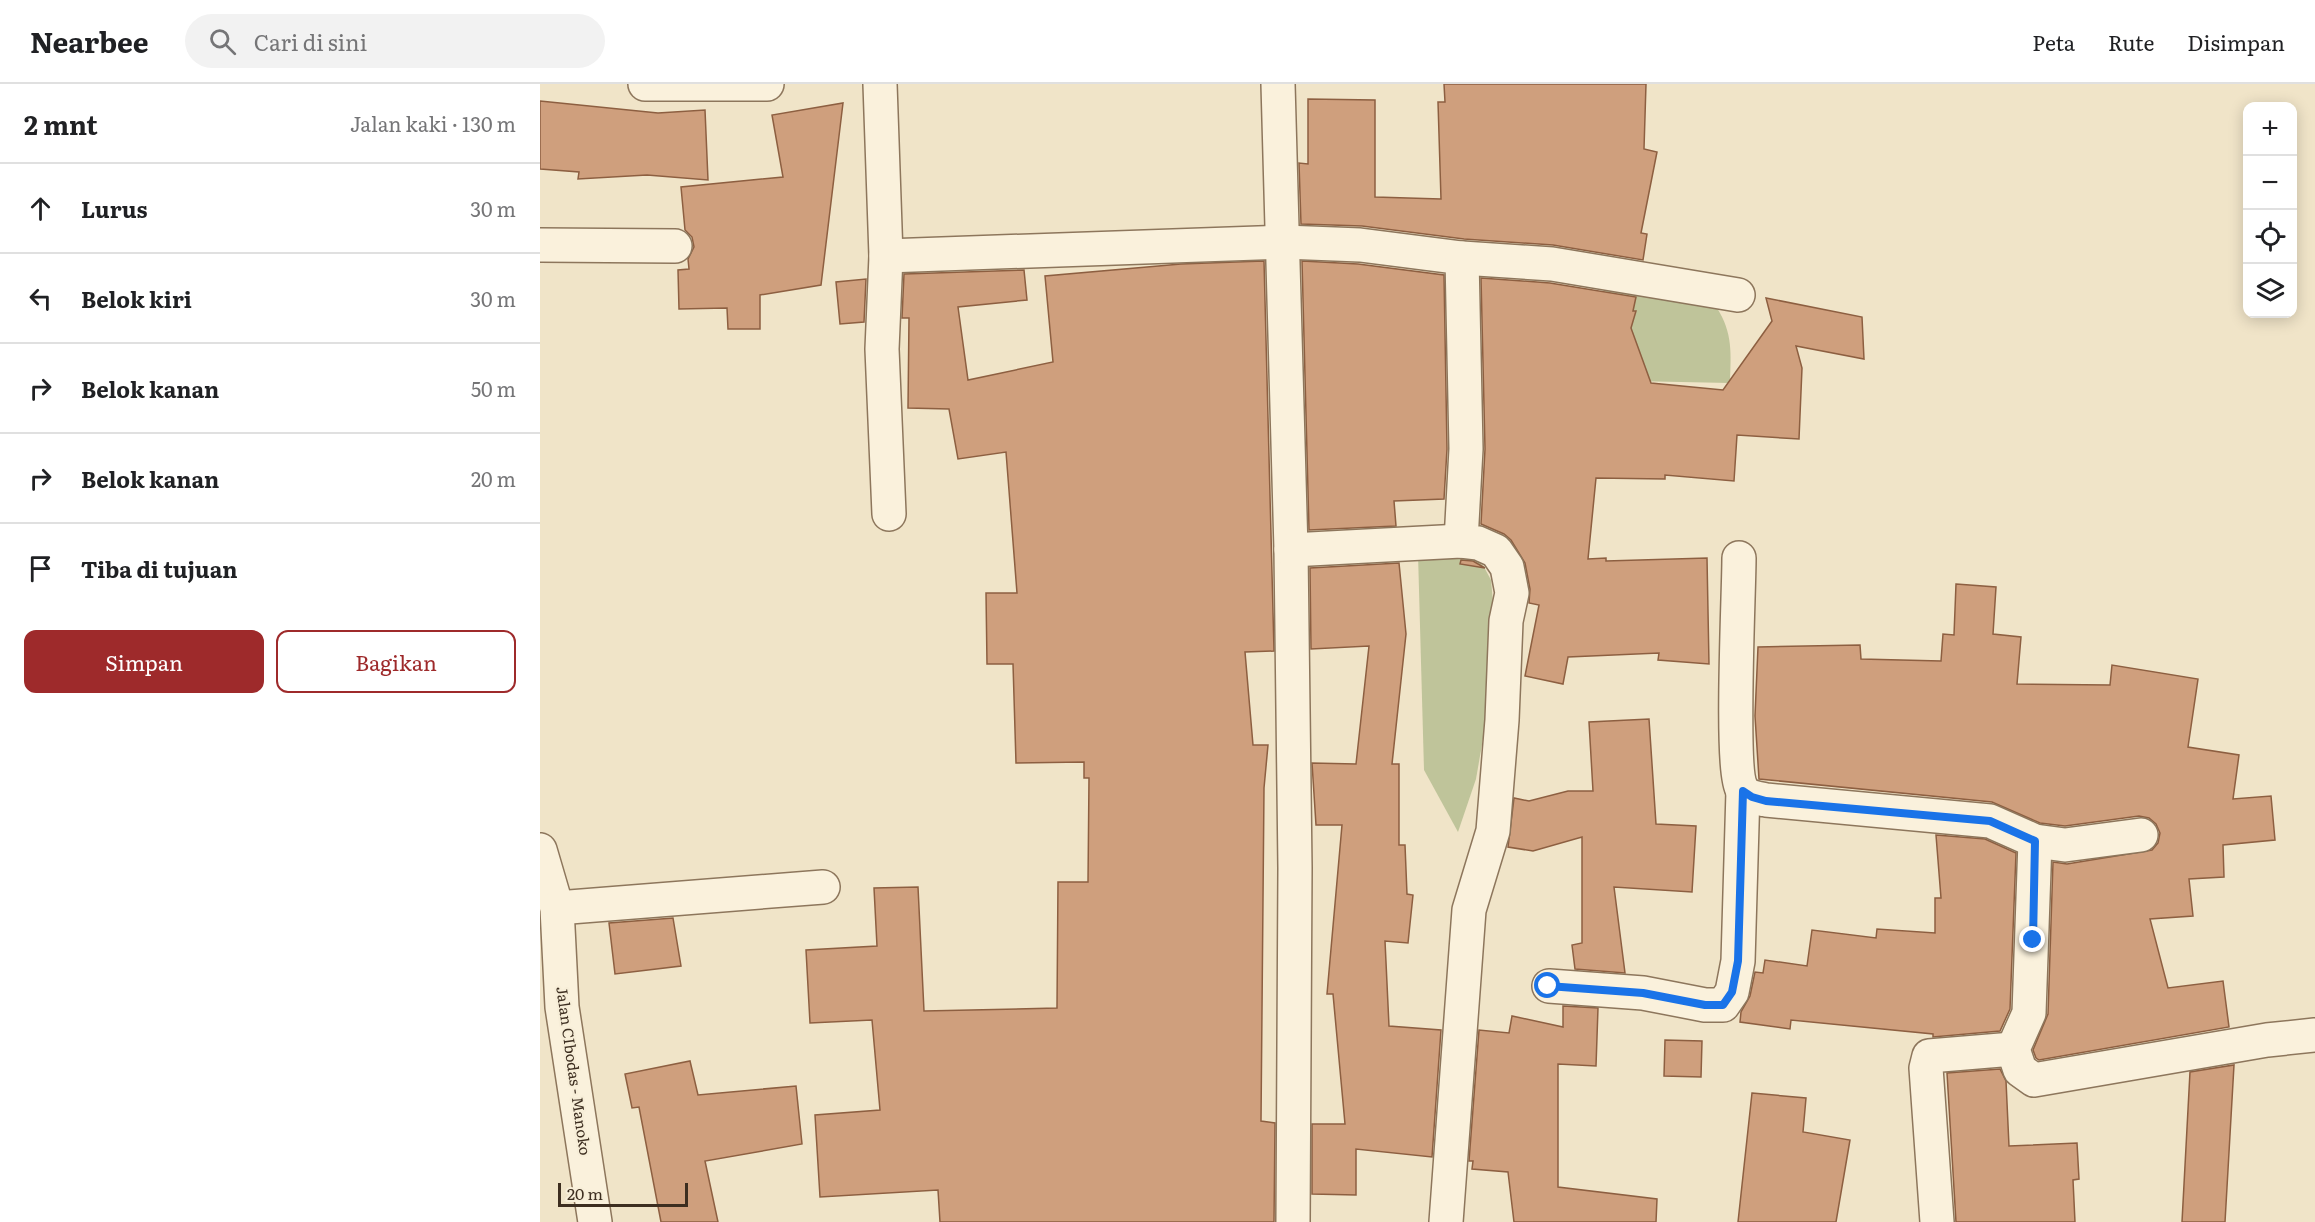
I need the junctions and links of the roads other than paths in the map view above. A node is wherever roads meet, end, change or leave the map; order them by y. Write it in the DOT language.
graph roads {
  1 [pos="645,84"];
  2 [pos="768,84"];
  3 [pos="880,84"];
  4 [pos="1278,84"];
  5 [pos="1284,242"];
  6 [pos="540,244"];
  7 [pos="675,246"];
  8 [pos="886,256"];
  9 [pos="1462,258"];
  10 [pos="1738,295"];
  11 [pos="889,514"];
  12 [pos="1461,541"];
  13 [pos="1292,550"];
  14 [pos="1739,558"];
  15 [pos="1743,791"];
  16 [pos="2141,835"];
  17 [pos="2035,841"];
  18 [pos="540,850"];
  19 [pos="823,887"];
  20 [pos="557,908"];
  21 [pos="1548,986"];
  22 [pos="2315,1035"];
  23 [pos="2013,1049"];
  24 [pos="595,1222"];
  25 [pos="1293,1222"];
  26 [pos="1446,1222"];
  27 [pos="1937,1222"];
  1 -- 2 [label="street"];
  3 -- 8 [label="street"];
  4 -- 5 [label="street"];
  5 -- 8 [label="street"];
  5 -- 9 [label="street"];
  5 -- 13 [label="street"];
  6 -- 7 [label="street"];
  8 -- 11 [label="street"];
  9 -- 10 [label="street"];
  9 -- 12 [label="street"];
  12 -- 13 [label="street"];
  12 -- 26 [label="street"];
  13 -- 25 [label="street"];
  14 -- 15 [label="street"];
  15 -- 17 [label="street"];
  15 -- 21 [label="street"];
  16 -- 17 [label="street"];
  17 -- 23 [label="street"];
  18 -- 20 [label="street, Jalan CIbodas - Manoko"];
  19 -- 20 [label="street"];
  20 -- 24 [label="street, Jalan CIbodas - Manoko"];
  22 -- 23 [label="street"];
  23 -- 27 [label="street"];
}
